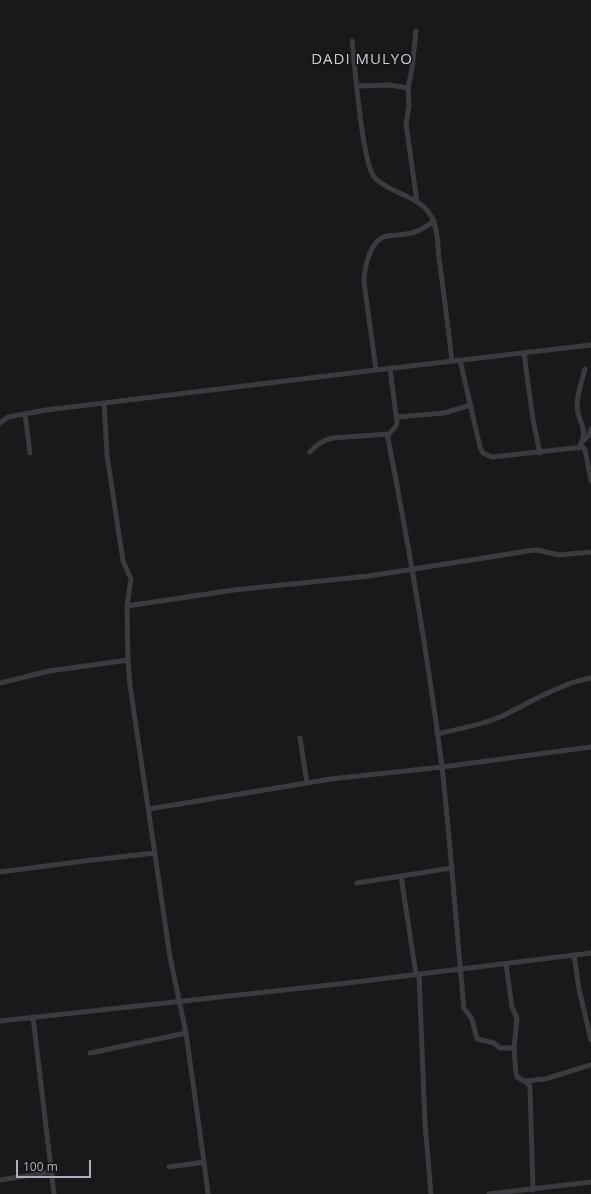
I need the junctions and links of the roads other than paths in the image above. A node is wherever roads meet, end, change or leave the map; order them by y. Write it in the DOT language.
graph roads {
  1 [pos="416,31"];
  2 [pos="352,41"];
  3 [pos="357,86"];
  4 [pos="408,88"];
  5 [pos="417,202"];
  6 [pos="434,221"];
  7 [pos="591,345"];
  8 [pos="524,353"];
  9 [pos="460,360"];
  10 [pos="452,361"];
  11 [pos="390,368"];
  12 [pos="585,369"];
  13 [pos="376,370"];
  14 [pos="104,403"];
  15 [pos="471,405"];
  16 [pos="25,414"];
  17 [pos="397,417"];
  18 [pos="0,423"];
  19 [pos="591,429"];
  20 [pos="389,434"];
  21 [pos="583,441"];
  22 [pos="580,448"];
  23 [pos="310,452"];
  24 [pos="30,453"];
  25 [pos="540,453"];
  26 [pos="590,475"];
  27 [pos="591,481"];
  28 [pos="591,552"];
  29 [pos="413,569"];
  30 [pos="127,606"];
  31 [pos="128,660"];
  32 [pos="591,678"];
  33 [pos="0,683"];
  34 [pos="438,734"];
  35 [pos="300,738"];
  36 [pos="591,747"];
  37 [pos="442,767"];
  38 [pos="308,783"];
  39 [pos="149,809"];
  40 [pos="155,853"];
  41 [pos="452,868"];
  42 [pos="0,872"];
  43 [pos="401,876"];
  44 [pos="357,883"];
  45 [pos="591,954"];
  46 [pos="574,955"];
  47 [pos="506,964"];
  48 [pos="460,969"];
  49 [pos="418,974"];
  50 [pos="178,1002"];
  51 [pos="33,1017"];
  52 [pos="0,1022"];
  53 [pos="186,1033"];
  54 [pos="591,1040"];
  55 [pos="514,1048"];
  56 [pos="90,1053"];
  57 [pos="591,1064"];
  58 [pos="526,1081"];
  59 [pos="204,1162"];
  60 [pos="169,1167"];
  61 [pos="51,1172"];
  62 [pos="0,1180"];
  63 [pos="591,1182"];
  64 [pos="533,1190"];
  65 [pos="54,1194"];
  66 [pos="208,1194"];
  67 [pos="431,1194"];
  68 [pos="489,1194"];
  1 -- 4 [label="street"];
  2 -- 3 [label="street"];
  3 -- 4 [label="street"];
  3 -- 5 [label="street"];
  4 -- 5 [label="street"];
  5 -- 6 [label="street"];
  6 -- 10 [label="street"];
  6 -- 13 [label="street"];
  7 -- 8 [label="street"];
  8 -- 9 [label="street"];
  8 -- 25 [label="street"];
  9 -- 10 [label="street"];
  9 -- 15 [label="street"];
  10 -- 11 [label="street"];
  11 -- 13 [label="street"];
  11 -- 17 [label="street"];
  12 -- 21 [label="street"];
  13 -- 14 [label="street"];
  14 -- 16 [label="street"];
  14 -- 30 [label="street"];
  15 -- 17 [label="street"];
  15 -- 25 [label="street"];
  16 -- 18 [label="street"];
  16 -- 24 [label="street"];
  17 -- 20 [label="street"];
  19 -- 21 [label="street"];
  20 -- 23 [label="street"];
  20 -- 29 [label="street"];
  21 -- 22 [label="street"];
  22 -- 25 [label="street"];
  22 -- 26 [label="street"];
  26 -- 27 [label="street"];
  28 -- 29 [label="street"];
  29 -- 30 [label="street"];
  29 -- 34 [label="street"];
  30 -- 31 [label="street"];
  31 -- 33 [label="street"];
  31 -- 39 [label="street"];
  32 -- 34 [label="street"];
  34 -- 37 [label="street"];
  35 -- 38 [label="street"];
  36 -- 37 [label="street"];
  37 -- 38 [label="street"];
  37 -- 41 [label="street"];
  38 -- 39 [label="street"];
  39 -- 40 [label="street"];
  40 -- 42 [label="street"];
  40 -- 50 [label="street"];
  41 -- 43 [label="street"];
  41 -- 48 [label="street"];
  43 -- 44 [label="street"];
  43 -- 49 [label="street"];
  45 -- 46 [label="street"];
  46 -- 47 [label="street"];
  46 -- 54 [label="street"];
  47 -- 48 [label="street"];
  47 -- 55 [label="street"];
  48 -- 49 [label="street"];
  48 -- 55 [label="street"];
  49 -- 50 [label="street"];
  49 -- 67 [label="street"];
  50 -- 51 [label="street"];
  50 -- 53 [label="street"];
  51 -- 52 [label="street"];
  51 -- 61 [label="street"];
  53 -- 56 [label="street"];
  53 -- 59 [label="street"];
  55 -- 58 [label="street"];
  57 -- 58 [label="street"];
  58 -- 64 [label="street"];
  59 -- 60 [label="street"];
  59 -- 66 [label="street"];
  61 -- 62 [label="street"];
  61 -- 65 [label="street"];
  63 -- 64 [label="street"];
  64 -- 68 [label="street"];
}
